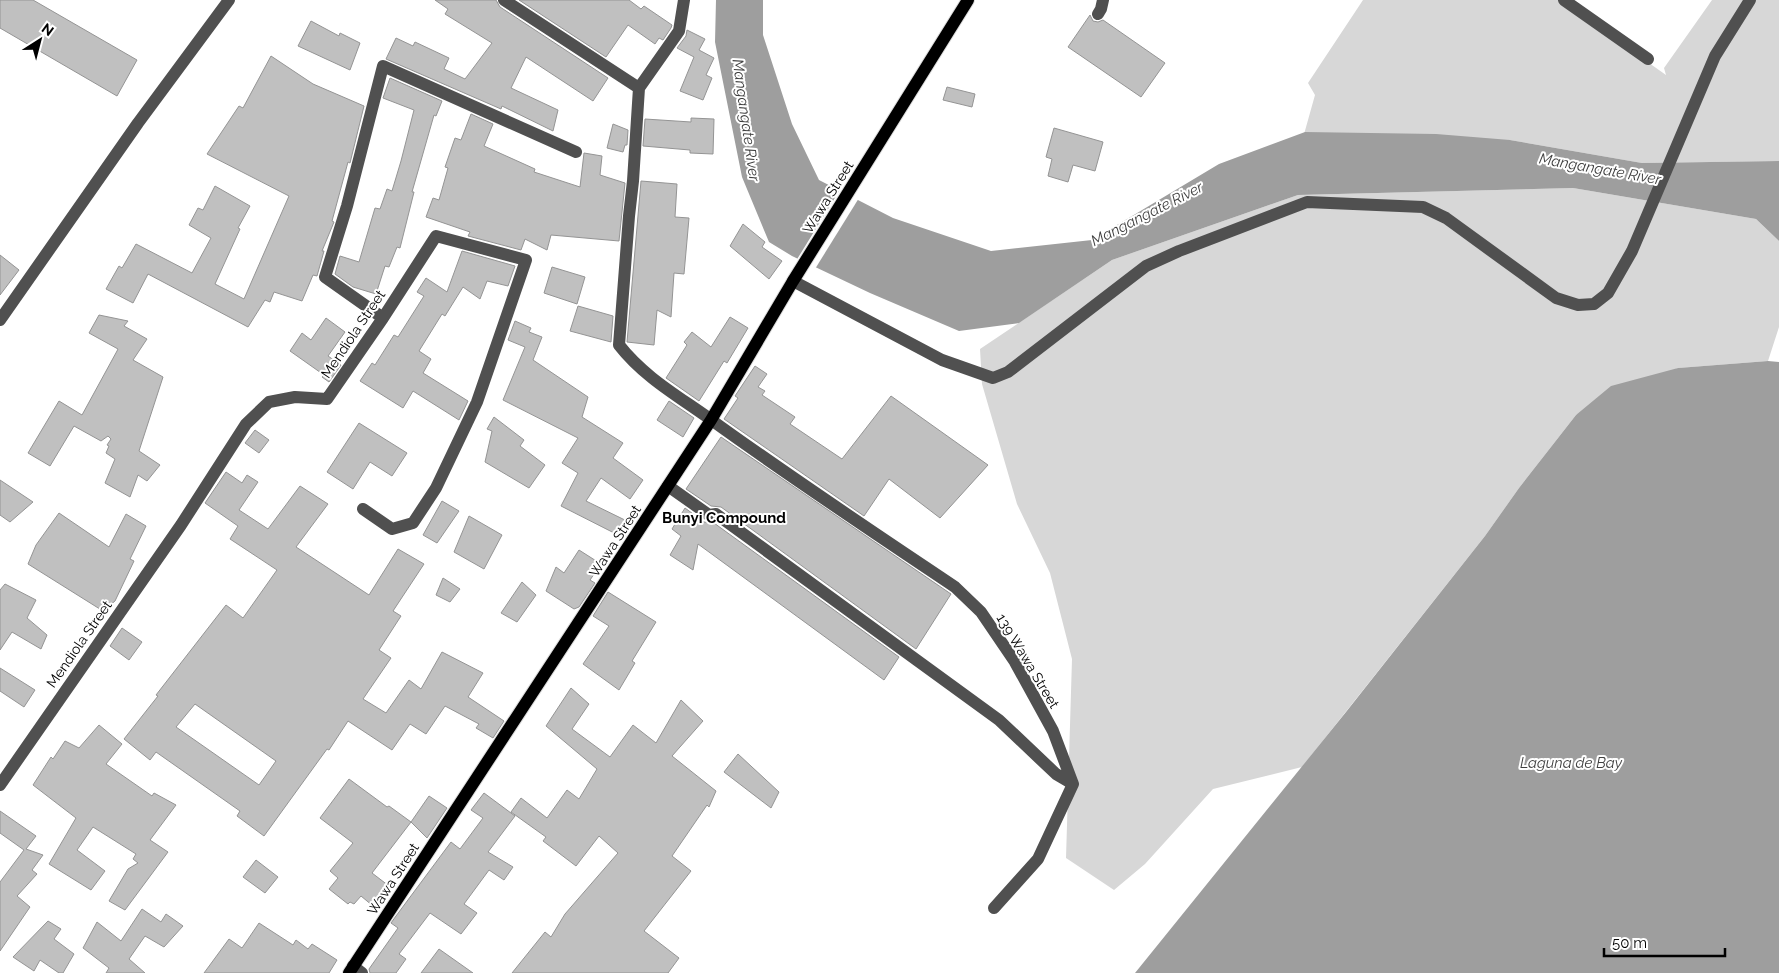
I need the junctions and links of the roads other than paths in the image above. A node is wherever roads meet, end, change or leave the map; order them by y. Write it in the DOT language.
graph roads {
  1 [pos="229,0"];
  2 [pos="504,0"];
  3 [pos="684,0"];
  4 [pos="968,0"];
  5 [pos="1103,0"];
  6 [pos="1564,0"];
  7 [pos="1750,0"];
  8 [pos="1098,14"];
  9 [pos="1648,59"];
  10 [pos="639,88"];
  11 [pos="576,152"];
  12 [pos="796,276"];
  13 [pos="384,318"];
  14 [pos="0,320"];
  15 [pos="711,420"];
  16 [pos="668,486"];
  17 [pos="362,509"];
  18 [pos="1073,784"];
  19 [pos="0,785"];
  20 [pos="994,908"];
  21 [pos="355,971"];
  1 -- 14 [label="street"];
  2 -- 10 [label="street"];
  3 -- 10 [label="street"];
  4 -- 12 [label="main road, Wawa Street"];
  5 -- 8 [label="street"];
  6 -- 9 [label="street"];
  7 -- 12 [label="street"];
  10 -- 15 [label="street, 139 Wawa Street"];
  11 -- 13 [label="street"];
  12 -- 15 [label="main road, Wawa Street"];
  13 -- 17 [label="street, Mendiola Street"];
  13 -- 19 [label="street, Mendiola Street"];
  15 -- 16 [label="main road, Wawa Street"];
  15 -- 18 [label="street, 139 Wawa Street"];
  16 -- 18 [label="street"];
  16 -- 21 [label="main road, Wawa Street"];
  18 -- 20 [label="street"];
}
